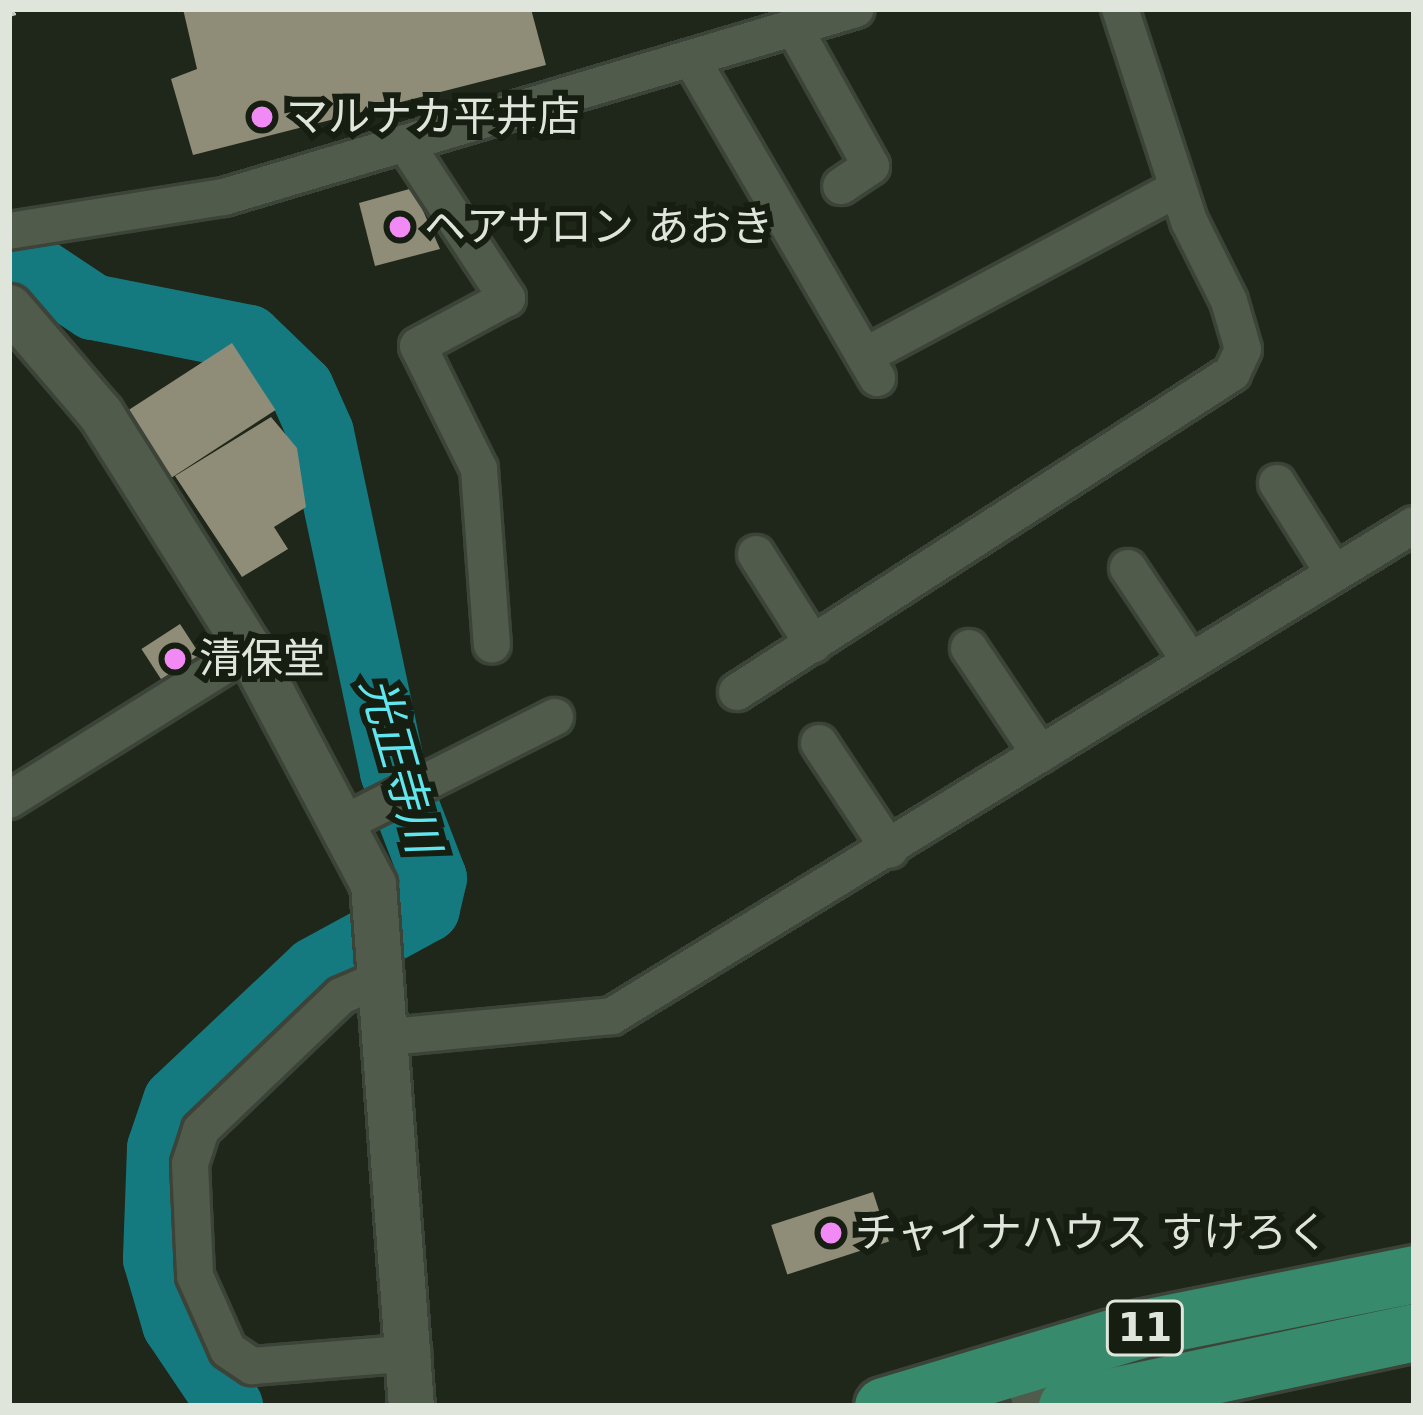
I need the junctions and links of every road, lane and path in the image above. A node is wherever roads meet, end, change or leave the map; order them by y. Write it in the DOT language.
graph roads {
  1 [pos="856,9"];
  2 [pos="1120,9"];
  3 [pos="794,28"];
  4 [pos="692,60"];
  5 [pos="404,143"];
  6 [pos="841,186"];
  7 [pos="1177,189"];
  8 [pos="9,231"];
  9 [pos="9,307"];
  10 [pos="1276,483"];
  11 [pos="1414,525"];
  12 [pos="756,554"];
  13 [pos="1128,568"];
  14 [pos="1333,572"];
  15 [pos="813,644"];
  16 [pos="492,645"];
  17 [pos="969,648"];
  18 [pos="249,650"];
  19 [pos="1188,658"];
  20 [pos="737,692"];
  21 [pos="555,717"];
  22 [pos="819,743"];
  23 [pos="1040,754"];
  24 [pos="9,800"];
  25 [pos="384,803"];
  26 [pos="890,850"];
  27 [pos="383,948"];
  28 [pos="390,1037"];
  29 [pos="1414,1274"];
  30 [pos="1414,1332"];
  31 [pos="412,1353"];
  32 [pos="1026,1385"];
  33 [pos="410,1406"];
  34 [pos="883,1406"];
  35 [pos="1067,1406"];
  1 -- 3 [label="street"];
  2 -- 7 [label="street"];
  3 -- 4 [label="street"];
  3 -- 6 [label="street"];
  4 -- 5 [label="street"];
  4 -- 7 [label="street"];
  5 -- 8 [label="street"];
  5 -- 16 [label="street"];
  7 -- 15 [label="street"];
  9 -- 18 [label="street"];
  10 -- 14 [label="street"];
  11 -- 14 [label="street"];
  12 -- 15 [label="street"];
  13 -- 19 [label="street"];
  14 -- 19 [label="street"];
  15 -- 20 [label="street"];
  17 -- 23 [label="street"];
  18 -- 24 [label="street"];
  18 -- 25 [label="street"];
  19 -- 23 [label="street"];
  21 -- 25 [label="street"];
  22 -- 26 [label="street"];
  23 -- 26 [label="street"];
  25 -- 27 [label="street"];
  26 -- 28 [label="street"];
  27 -- 28 [label="street"];
  27 -- 31 [label="street"];
  28 -- 31 [label="street"];
  29 -- 32 [label="highway, 11"];
  30 -- 35 [label="highway, 11"];
  31 -- 33 [label="street"];
  32 -- 34 [label="highway, 11"];
}
